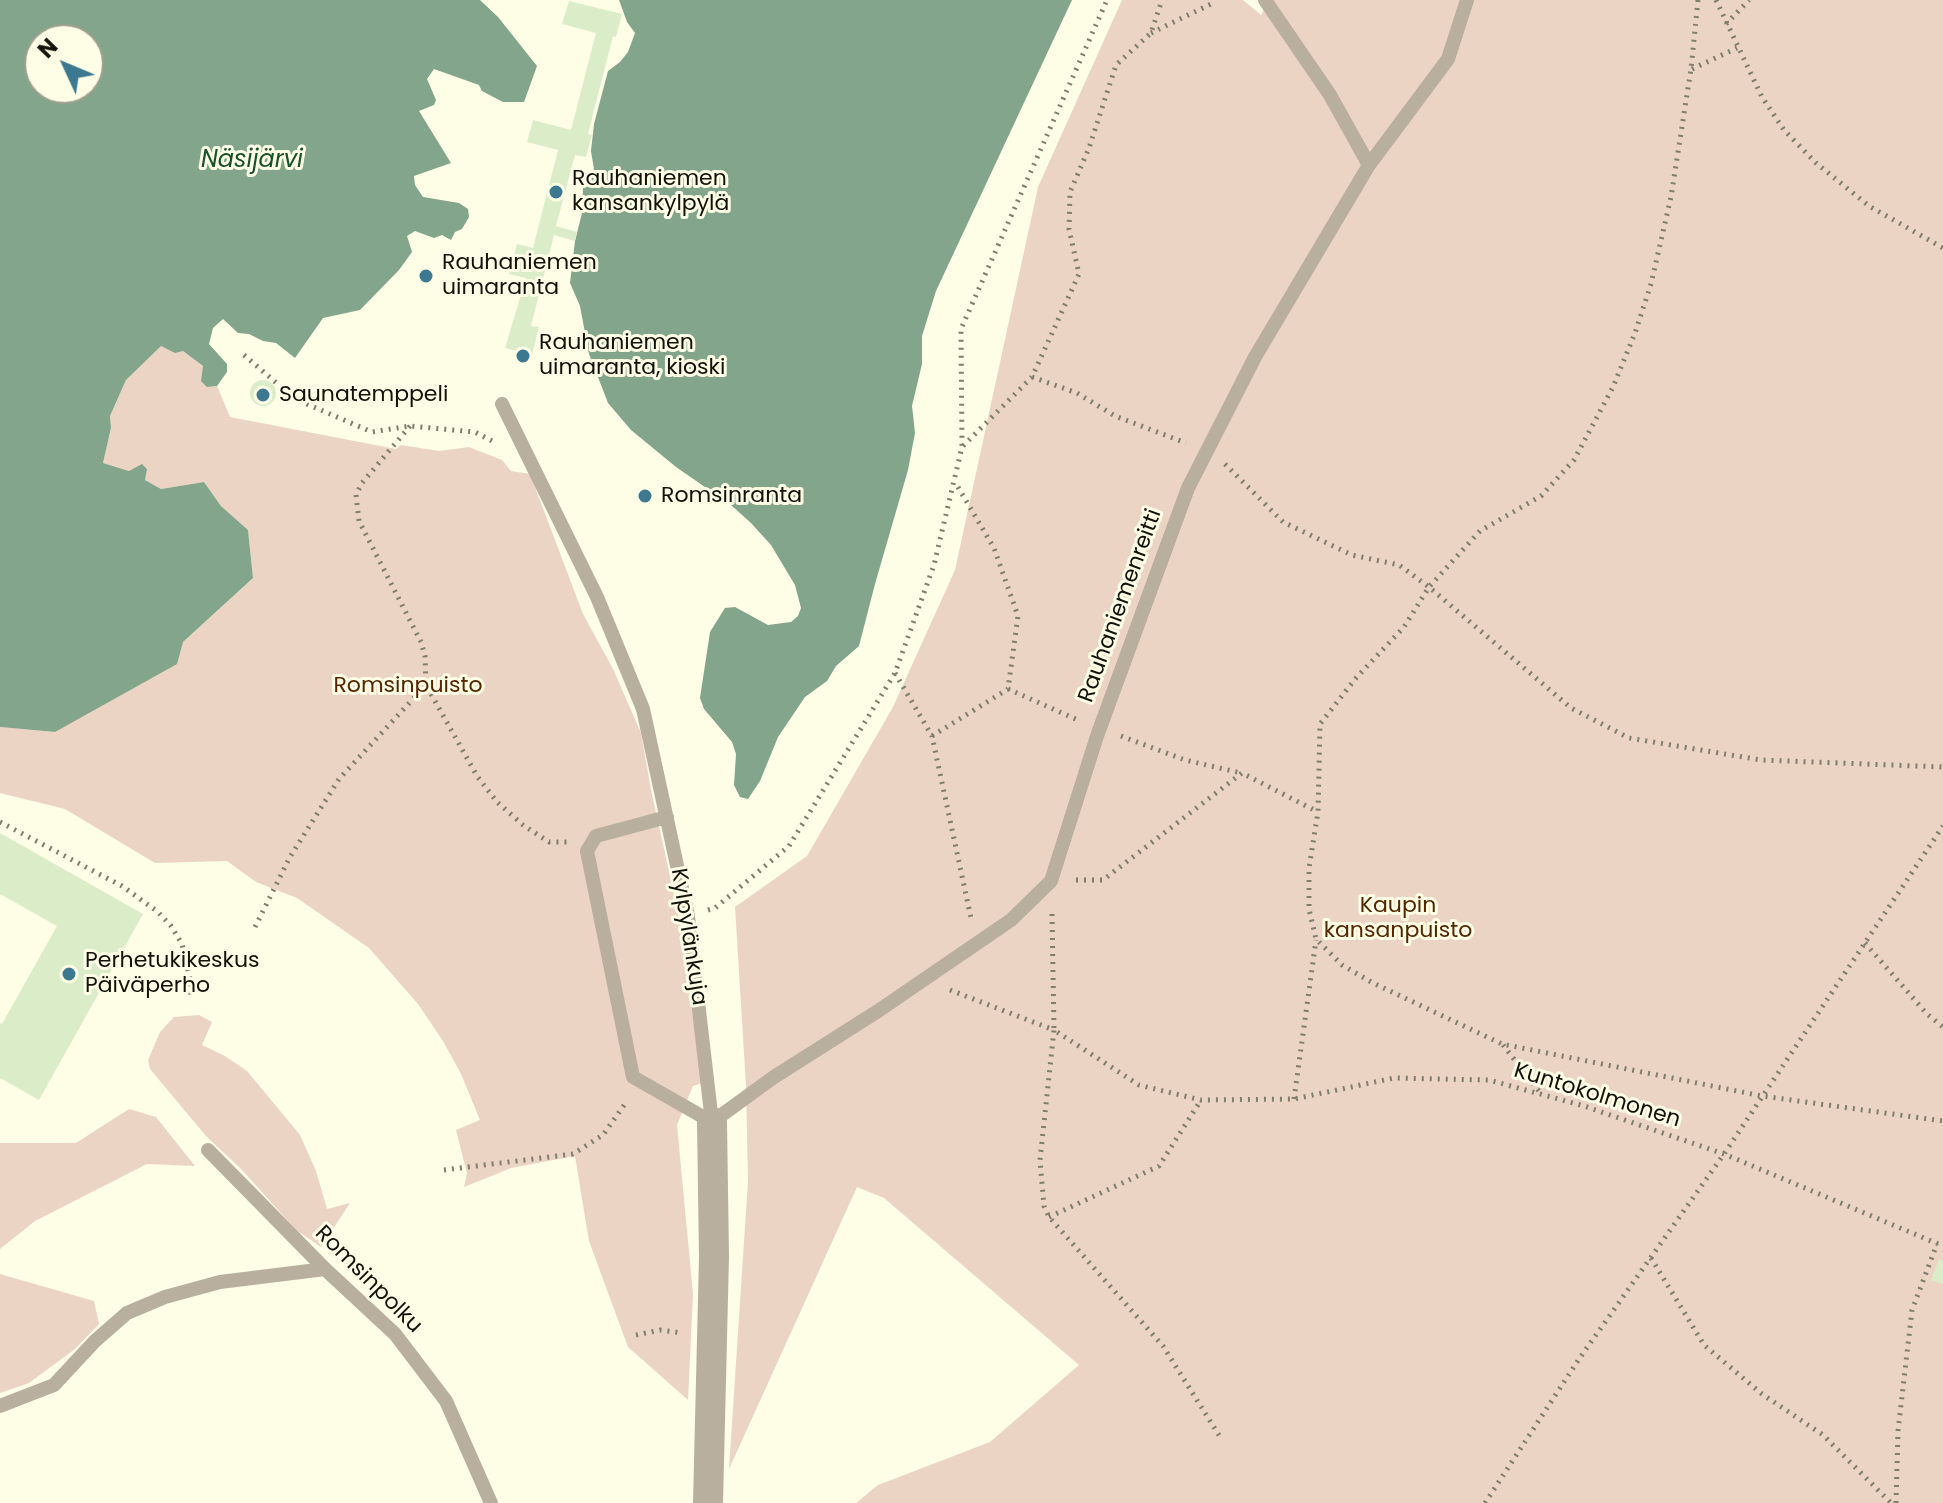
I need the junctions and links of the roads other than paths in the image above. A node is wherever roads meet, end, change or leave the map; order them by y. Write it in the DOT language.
graph roads {
  1 [pos="1265,0"];
  2 [pos="1467,0"];
  3 [pos="1369,165"];
  4 [pos="502,404"];
  5 [pos="667,817"];
  6 [pos="712,1122"];
  7 [pos="208,1150"];
  8 [pos="325,1269"];
  9 [pos="0,1406"];
  10 [pos="491,1503"];
  11 [pos="708,1503"];
  1 -- 3 [label="lane"];
  2 -- 3 [label="lane, Rauhaniemenreitti"];
  3 -- 6 [label="lane, Rauhaniemenreitti"];
  4 -- 5 [label="lane, Kylpylänkuja"];
  5 -- 6 [label="lane, Kylpylänkuja"];
  5 -- 6 [label="lane"];
  6 -- 11 [label="street, Kylpylänkuja"];
  7 -- 8 [label="lane, Romsinpolku"];
  8 -- 9 [label="lane"];
  8 -- 10 [label="lane, Romsinpolku"];
}
